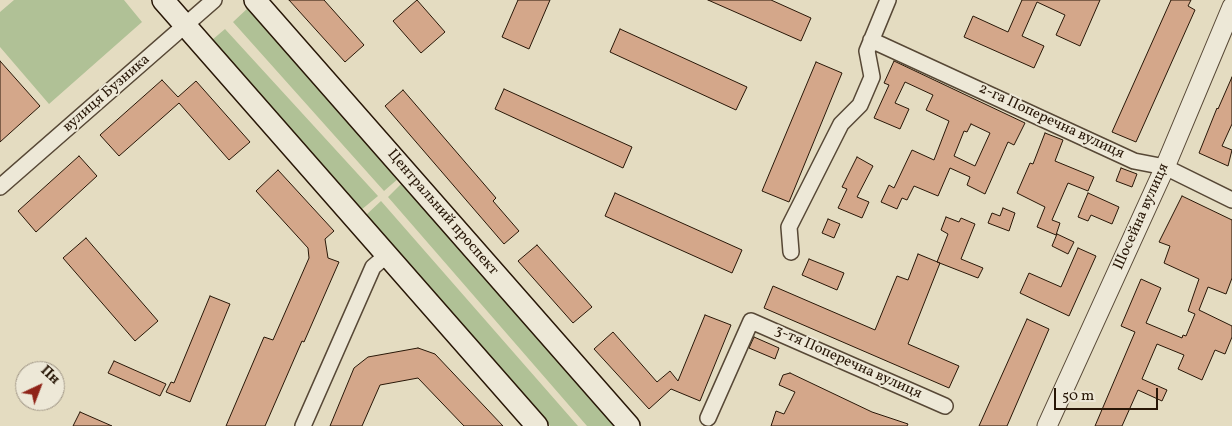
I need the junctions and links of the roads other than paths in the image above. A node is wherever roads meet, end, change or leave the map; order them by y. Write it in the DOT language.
graph roads {
  1 [pos="163,0"];
  2 [pos="214,0"];
  3 [pos="255,0"];
  4 [pos="888,0"];
  5 [pos="1232,7"];
  6 [pos="185,25"];
  7 [pos="871,40"];
  8 [pos="1165,167"];
  9 [pos="0,187"];
  10 [pos="1232,200"];
  11 [pos="791,252"];
  12 [pos="387,255"];
  13 [pos="945,406"];
  14 [pos="708,418"];
  15 [pos="303,426"];
  16 [pos="537,426"];
  17 [pos="630,426"];
  18 [pos="1047,426"];
  1 -- 6 [label="main road"];
  2 -- 6 [label="street, вулиця Бузника"];
  3 -- 17 [label="main road, Центральний проспект"];
  4 -- 7 [label="street"];
  5 -- 8 [label="street, Шосейна вулиця"];
  6 -- 9 [label="street, вулиця Бузника"];
  6 -- 12 [label="main road"];
  7 -- 8 [label="street, 2-га Поперечна вулиця"];
  7 -- 11 [label="street"];
  8 -- 10 [label="street, 2-га Поперечна вулиця"];
  8 -- 18 [label="street, Шосейна вулиця"];
  12 -- 15 [label="street"];
  12 -- 16 [label="main road"];
  13 -- 14 [label="street, 3-тя Поперечна вулиця"];
}
